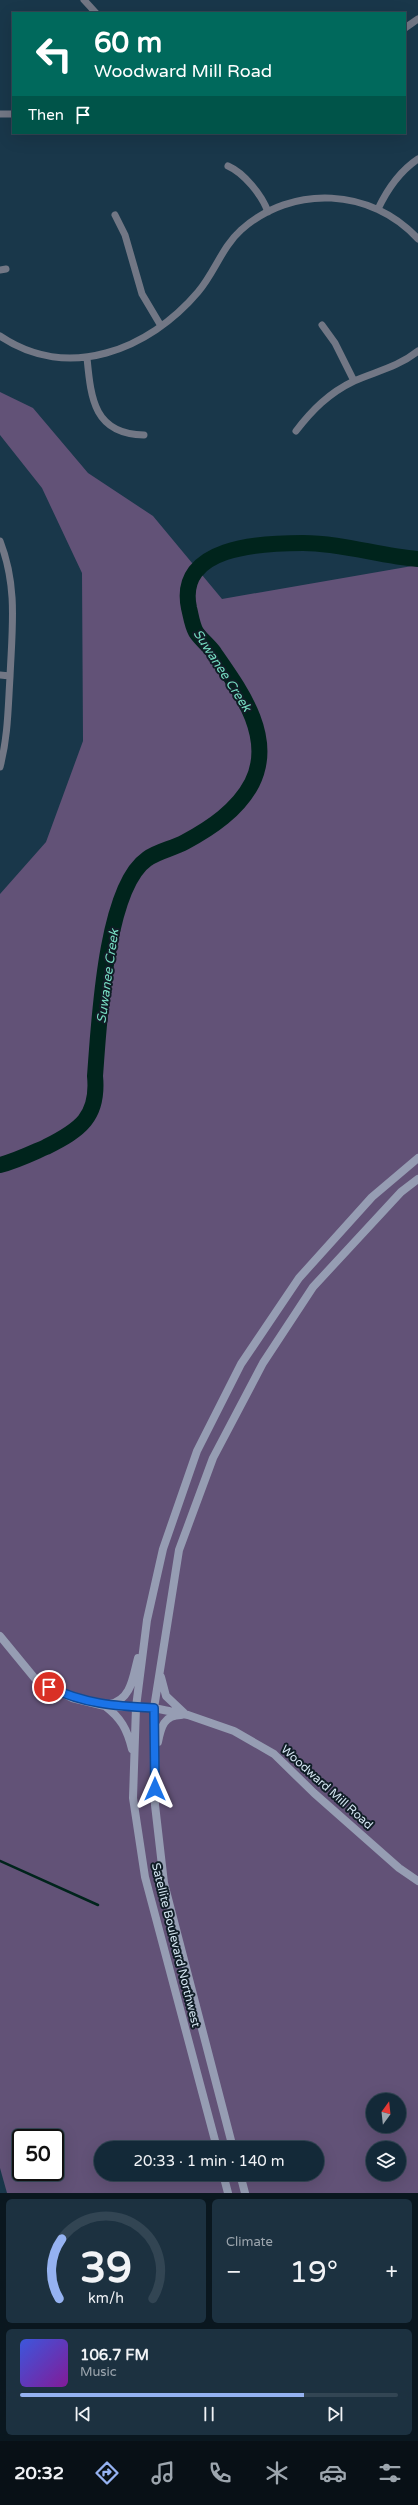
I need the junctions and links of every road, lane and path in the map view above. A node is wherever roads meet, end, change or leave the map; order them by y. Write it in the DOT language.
graph roads {
  1 [pos="84,0"];
  2 [pos="95,12"];
  3 [pos="418,19"];
  4 [pos="406,27"];
  5 [pos="0,114"];
  6 [pos="12,114"];
  7 [pos="418,159"];
  8 [pos="228,166"];
  9 [pos="378,209"];
  10 [pos="268,212"];
  11 [pos="115,215"];
  12 [pos="418,239"];
  13 [pos="322,325"];
  14 [pos="161,326"];
  15 [pos="0,336"];
  16 [pos="418,351"];
  17 [pos="87,358"];
  18 [pos="354,381"];
  19 [pos="296,431"];
  20 [pos="144,435"];
  21 [pos="0,541"];
  22 [pos="0,675"];
  23 [pos="10,676"];
  24 [pos="0,767"];
  25 [pos="418,1158"];
  26 [pos="418,1180"];
  27 [pos="147,1620"];
  28 [pos="0,1636"];
  29 [pos="159,1671"];
  30 [pos="105,1706"];
  31 [pos="136,1707"];
  32 [pos="154,1708"];
  33 [pos="188,1715"];
  34 [pos="154,1757"];
  35 [pos="134,1762"];
  36 [pos="418,1881"];
  37 [pos="215,2141"];
  38 [pos="231,2141"];
  39 [pos="225,2181"];
  40 [pos="241,2181"];
  41 [pos="228,2193"];
  42 [pos="244,2193"];
  1 -- 2 [label="street"];
  3 -- 4 [label="street"];
  5 -- 6 [label="street"];
  7 -- 9 [label="street"];
  8 -- 10 [label="street"];
  9 -- 10 [label="street"];
  9 -- 12 [label="street"];
  10 -- 14 [label="street"];
  11 -- 14 [label="street"];
  13 -- 18 [label="street"];
  14 -- 17 [label="street"];
  15 -- 17 [label="street"];
  16 -- 18 [label="street"];
  17 -- 20 [label="street"];
  18 -- 19 [label="street"];
  21 -- 23 [label="street"];
  22 -- 23 [label="street"];
  23 -- 24 [label="street"];
  25 -- 27 [label="main road, Satellite Boulevard Northwest"];
  26 -- 29 [label="main road, Satellite Boulevard Northwest"];
  27 -- 30 [label="main road"];
  27 -- 31 [label="main road, Satellite Boulevard Northwest"];
  28 -- 30 [label="main road, Woodward Mill Road"];
  29 -- 32 [label="main road, Satellite Boulevard Northwest"];
  29 -- 33 [label="main road"];
  30 -- 31 [label="main road, Woodward Mill Road"];
  30 -- 35 [label="main road"];
  31 -- 32 [label="main road, Woodward Mill Road"];
  31 -- 35 [label="main road, Satellite Boulevard Northwest"];
  32 -- 33 [label="main road, Woodward Mill Road"];
  32 -- 34 [label="main road, Satellite Boulevard Northwest"];
  33 -- 34 [label="main road"];
  33 -- 36 [label="main road, Woodward Mill Road"];
  34 -- 38 [label="main road, Satellite Boulevard Northwest"];
  35 -- 37 [label="main road, Satellite Boulevard Northwest"];
  39 -- 41 [label="main road"];
  40 -- 42 [label="main road"];
}
